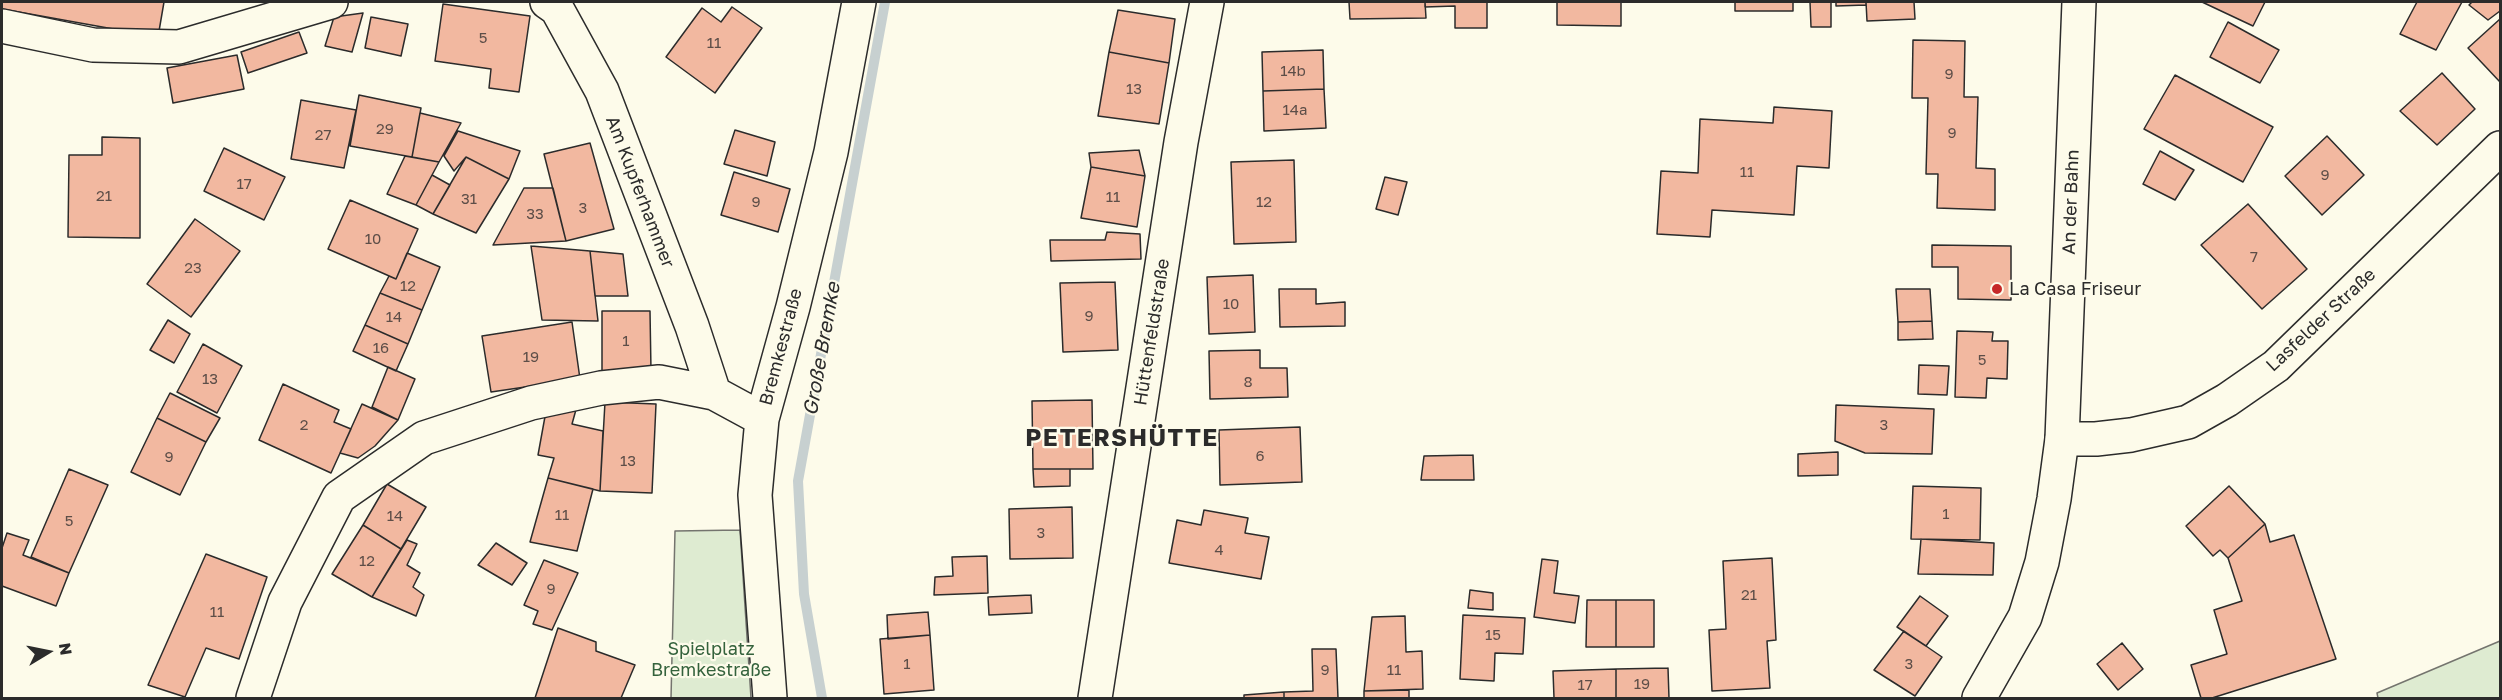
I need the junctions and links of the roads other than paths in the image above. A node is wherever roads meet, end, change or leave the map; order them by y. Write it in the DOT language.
graph roads {
  1 [pos="331,2"];
  2 [pos="547,2"];
  3 [pos="859,2"];
  4 [pos="1207,2"];
  5 [pos="2079,2"];
  6 [pos="2,26"];
  7 [pos="2500,148"];
  8 [pos="714,393"];
  9 [pos="762,419"];
  10 [pos="2062,439"];
  11 [pos="253,699"];
  12 [pos="770,699"];
  13 [pos="1095,699"];
  14 [pos="1978,699"];
  1 -- 6 [label="street"];
  2 -- 8 [label="street, Am Kupferhammer"];
  3 -- 9 [label="street, Bremkestraße"];
  4 -- 13 [label="street, Hüttenfeldstraße"];
  5 -- 10 [label="street, An der Bahn"];
  7 -- 10 [label="street, Lasfelder Straße"];
  8 -- 9 [label="street"];
  8 -- 11 [label="street"];
  9 -- 12 [label="street, Bremkestraße"];
  10 -- 14 [label="street"];
}
